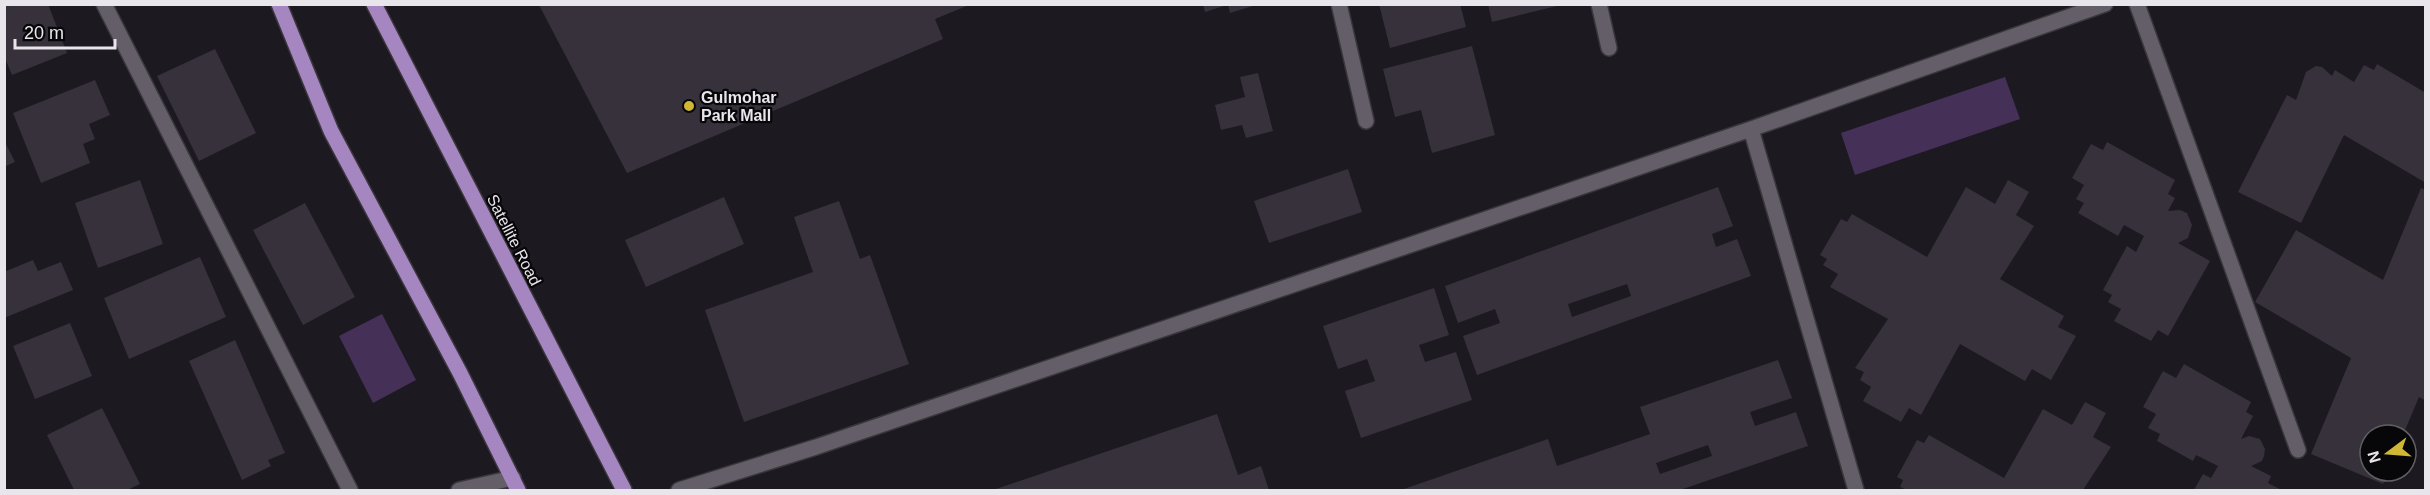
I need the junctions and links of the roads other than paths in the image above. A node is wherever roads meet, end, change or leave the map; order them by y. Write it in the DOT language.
graph roads {
  1 [pos="104,4"];
  2 [pos="279,4"];
  3 [pos="374,4"];
  4 [pos="1339,4"];
  5 [pos="1599,4"];
  6 [pos="2105,4"];
  7 [pos="2137,4"];
  8 [pos="1609,48"];
  9 [pos="1366,121"];
  10 [pos="1751,129"];
  11 [pos="2298,450"];
  12 [pos="516,484"];
  13 [pos="350,490"];
  14 [pos="459,490"];
  15 [pos="624,490"];
  16 [pos="679,490"];
  17 [pos="1856,490"];
  1 -- 13 [label="street"];
  2 -- 12 [label="main road"];
  3 -- 15 [label="main road, Satellite Road"];
  4 -- 9 [label="street"];
  5 -- 8 [label="street"];
  6 -- 10 [label="street"];
  7 -- 11 [label="street"];
  10 -- 16 [label="street"];
  10 -- 17 [label="street"];
  12 -- 14 [label="street"];
}
